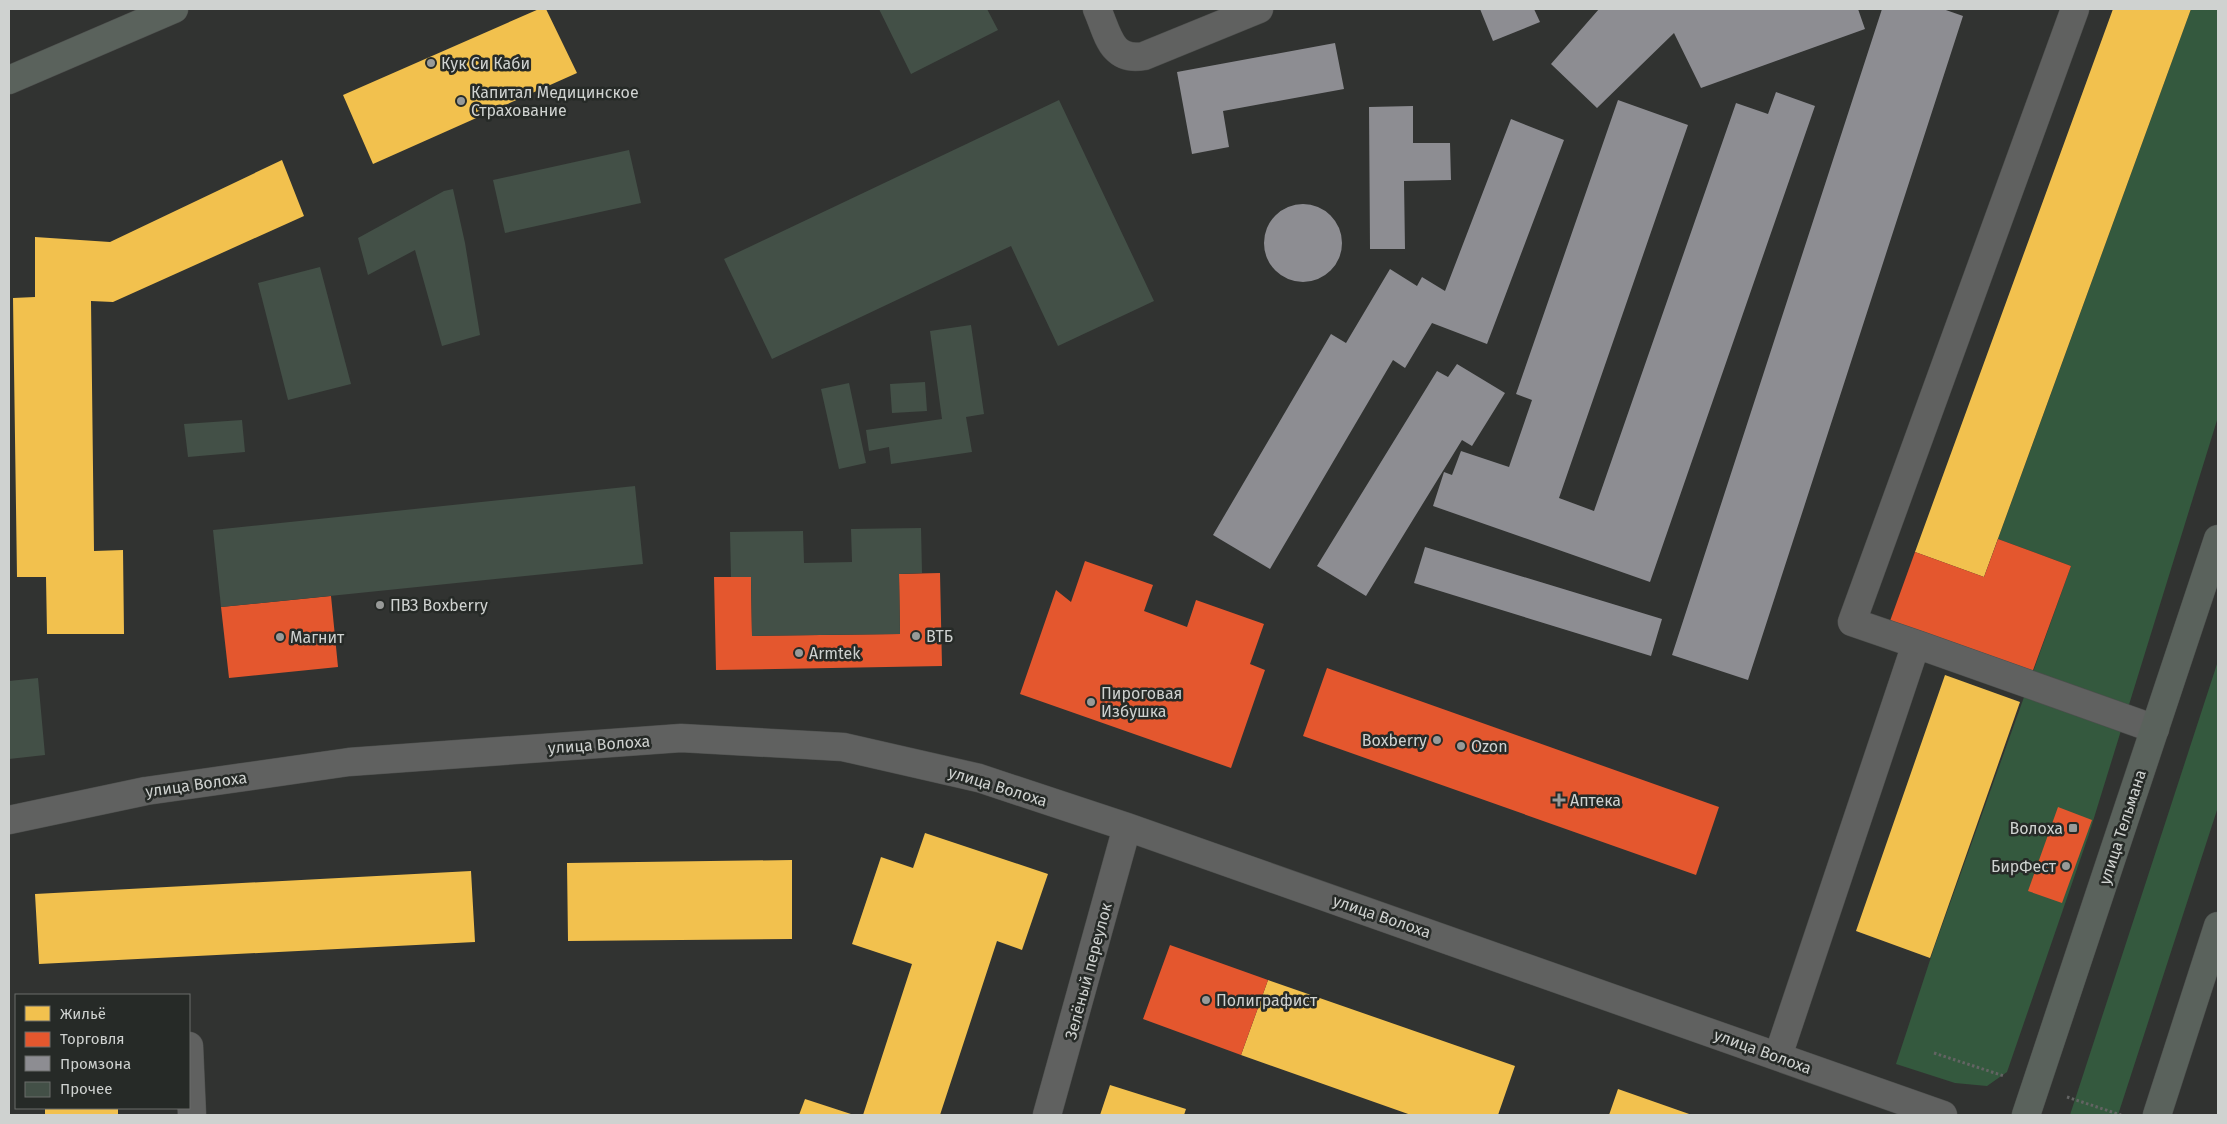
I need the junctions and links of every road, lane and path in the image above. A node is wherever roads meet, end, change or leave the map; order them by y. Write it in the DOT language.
graph roads {
  1 [pos="174,9"];
  2 [pos="1097,9"];
  3 [pos="1259,9"];
  4 [pos="2069,10"];
  5 [pos="9,80"];
  6 [pos="2218,539"];
  7 [pos="1916,644"];
  8 [pos="2155,729"];
  9 [pos="9,820"];
  10 [pos="1127,827"];
  11 [pos="2218,926"];
  12 [pos="1778,1056"];
  13 [pos="190,1069"];
  14 [pos="192,1115"];
  15 [pos="1047,1115"];
  16 [pos="1943,1115"];
  17 [pos="2026,1115"];
  18 [pos="2156,1115"];
  1 -- 5 [label="main road"];
  2 -- 3 [label="street"];
  4 -- 7 [label="street"];
  6 -- 8 [label="main road, улица Тельмана"];
  7 -- 8 [label="street"];
  7 -- 12 [label="street"];
  8 -- 17 [label="main road, улица Тельмана"];
  9 -- 10 [label="street, улица Волоха"];
  10 -- 12 [label="street, улица Волоха"];
  10 -- 15 [label="street, Зелёный переулок"];
  11 -- 18 [label="main road"];
  12 -- 16 [label="street, улица Волоха"];
  13 -- 14 [label="street"];
}
